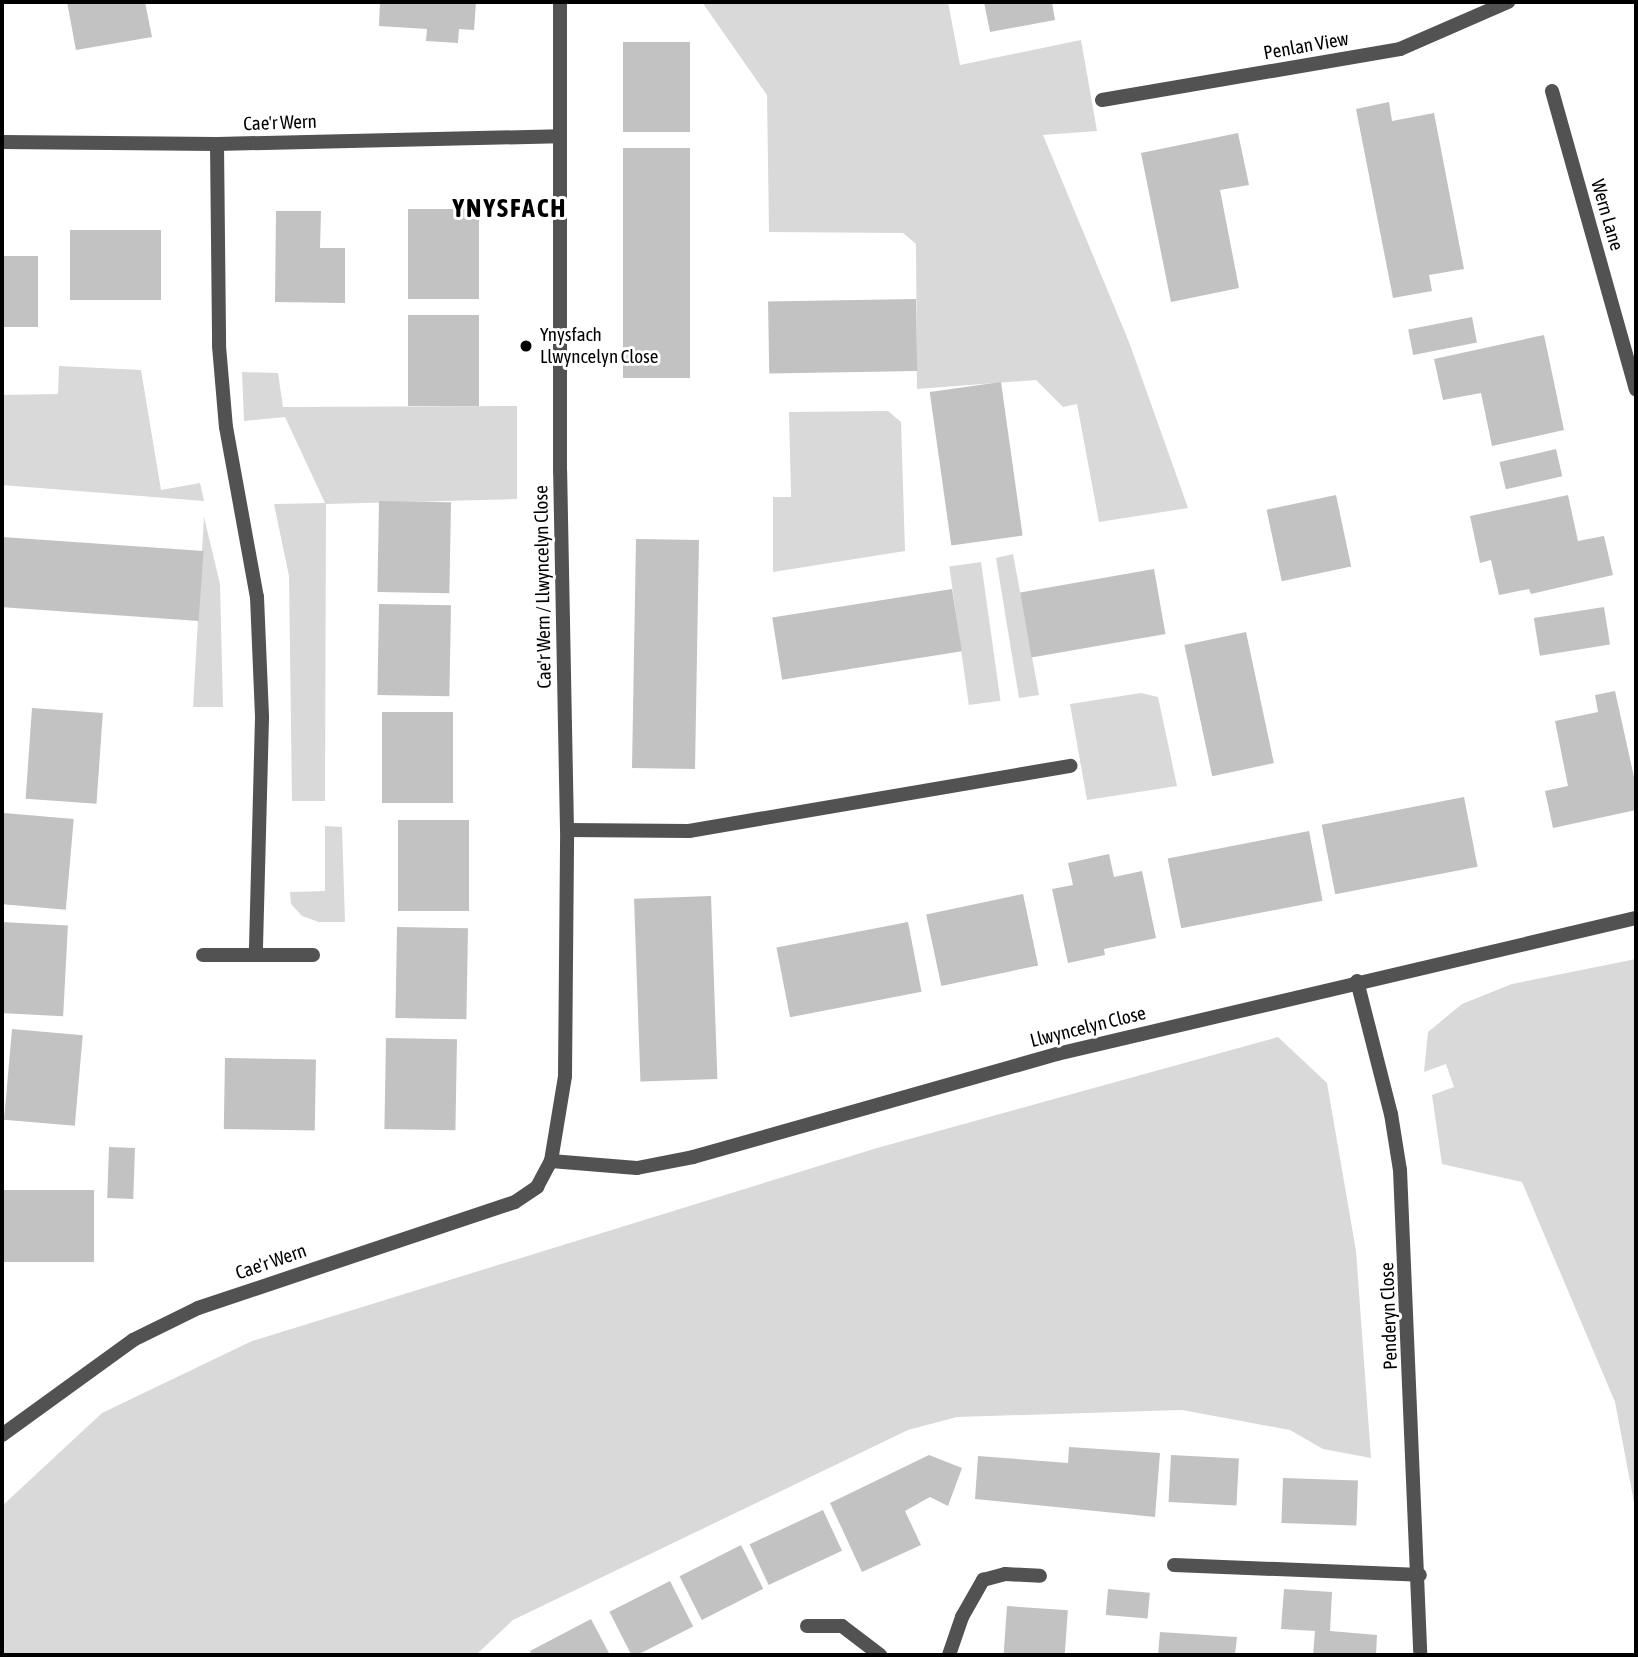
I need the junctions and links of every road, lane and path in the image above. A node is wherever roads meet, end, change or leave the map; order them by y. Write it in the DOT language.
graph roads {
  1 [pos="1508,2"];
  2 [pos="560,6"];
  3 [pos="1552,91"];
  4 [pos="1102,100"];
  5 [pos="559,136"];
  6 [pos="2,142"];
  7 [pos="217,145"];
  8 [pos="1636,389"];
  9 [pos="1072,766"];
  10 [pos="567,830"];
  11 [pos="1636,918"];
  12 [pos="203,955"];
  13 [pos="256,955"];
  14 [pos="313,955"];
  15 [pos="1357,981"];
  16 [pos="551,1161"];
  17 [pos="6,1432"];
  18 [pos="1174,1565"];
  19 [pos="1420,1575"];
  20 [pos="1040,1576"];
  21 [pos="807,1626"];
  22 [pos="880,1655"];
  23 [pos="949,1655"];
  24 [pos="1420,1655"];
  1 -- 4 [label="street, Penlan View"];
  2 -- 5 [label="street, Cae'r Wern / Llwyncelyn Close"];
  3 -- 8 [label="street, Wern Lane"];
  5 -- 7 [label="street, Cae'r Wern"];
  5 -- 10 [label="street, Cae'r Wern / Llwyncelyn Close"];
  6 -- 7 [label="street, Cae'r Wern"];
  7 -- 13 [label="street"];
  9 -- 10 [label="street"];
  10 -- 16 [label="street, Cae'r Wern / Llwyncelyn Close"];
  11 -- 15 [label="street, Llwyncelyn Close"];
  12 -- 13 [label="street"];
  13 -- 14 [label="street"];
  15 -- 16 [label="street, Llwyncelyn Close"];
  15 -- 19 [label="street, Penderyn Close"];
  16 -- 17 [label="street, Cae'r Wern"];
  18 -- 19 [label="street"];
  19 -- 24 [label="street, Penderyn Close"];
  20 -- 23 [label="street"];
  21 -- 22 [label="street"];
}
